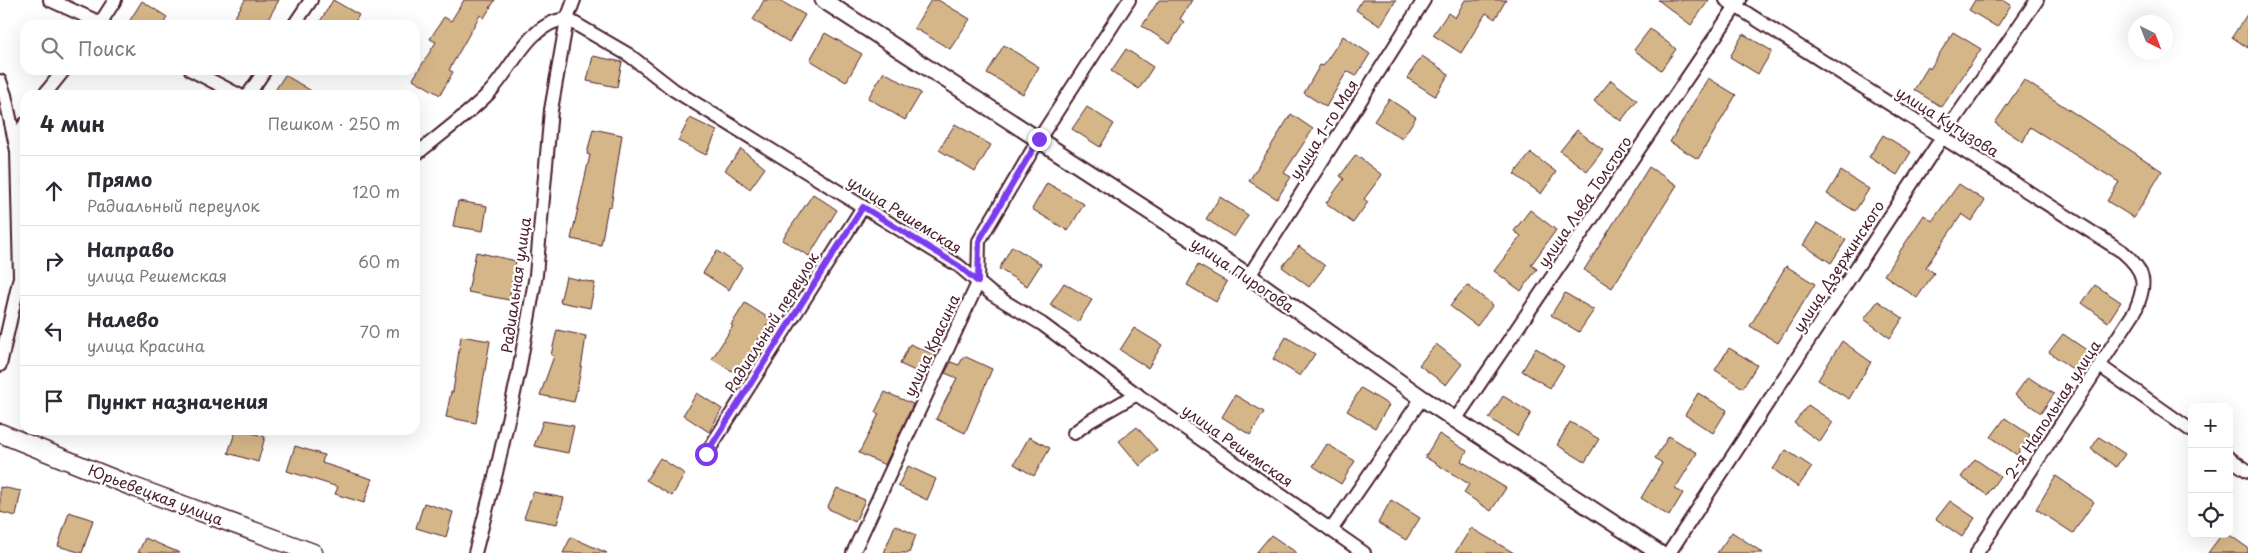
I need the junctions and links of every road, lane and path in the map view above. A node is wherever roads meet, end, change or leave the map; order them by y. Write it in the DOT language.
graph roads {
  1 [pos="50,0"];
  2 [pos="115,0"];
  3 [pos="311,0"];
  4 [pos="574,0"];
  5 [pos="824,0"];
  6 [pos="1129,0"];
  7 [pos="1424,0"];
  8 [pos="2037,0"];
  9 [pos="1734,2"];
  10 [pos="568,19"];
  11 [pos="93,20"];
  12 [pos="104,20"];
  13 [pos="297,20"];
  14 [pos="60,75"];
  15 [pos="201,75"];
  16 [pos="262,75"];
  17 [pos="0,81"];
  18 [pos="48,90"];
  19 [pos="229,90"];
  20 [pos="251,90"];
  21 [pos="20,132"];
  22 [pos="1943,136"];
  23 [pos="1039,139"];
  24 [pos="15,141"];
  25 [pos="420,151"];
  26 [pos="863,207"];
  27 [pos="20,221"];
  28 [pos="1249,276"];
  29 [pos="20,277"];
  30 [pos="2143,278"];
  31 [pos="978,282"];
  32 [pos="0,365"];
  33 [pos="2100,366"];
  34 [pos="1137,394"];
  35 [pos="1422,398"];
  36 [pos="1455,420"];
  37 [pos="2188,428"];
  38 [pos="1074,433"];
  39 [pos="0,434"];
  40 [pos="706,454"];
  41 [pos="2233,461"];
  42 [pos="2248,471"];
  43 [pos="1330,530"];
  44 [pos="313,553"];
  45 [pos="475,553"];
  46 [pos="853,553"];
  47 [pos="1364,553"];
  48 [pos="1658,553"];
  49 [pos="1669,553"];
  50 [pos="1978,553"];
  1 -- 11 [label="street"];
  2 -- 12 [label="street"];
  3 -- 13 [label="street"];
  4 -- 10 [label="street, Радиальная улица"];
  5 -- 23 [label="street, улица Пирогова"];
  6 -- 23 [label="street, улица Красина"];
  7 -- 28 [label="street, улица 1-го Мая"];
  8 -- 22 [label="street, улица Дзержинского"];
  9 -- 22 [label="street, улица Кутузова"];
  9 -- 36 [label="street, улица Льва Толстого"];
  10 -- 25 [label="street"];
  10 -- 26 [label="street, улица Решемская"];
  10 -- 45 [label="street, Радиальная улица"];
  14 -- 18 [label="street"];
  15 -- 19 [label="street"];
  16 -- 20 [label="street"];
  17 -- 24 [label="street"];
  21 -- 24 [label="street"];
  22 -- 30 [label="street, улица Кутузова"];
  22 -- 49 [label="street, улица Дзержинского"];
  23 -- 28 [label="street, улица Пирогова"];
  23 -- 31 [label="street, улица Красина"];
  24 -- 27 [label="street"];
  26 -- 31 [label="street, улица Решемская"];
  26 -- 40 [label="street, Радиальный переулок"];
  28 -- 35 [label="street, улица Пирогова"];
  29 -- 32 [label="street"];
  30 -- 33 [label="street, 2-я Напольная улица"];
  31 -- 34 [label="street, улица Решемская"];
  31 -- 46 [label="street, улица Красина"];
  33 -- 37 [label="street"];
  33 -- 50 [label="street, 2-я Напольная улица"];
  34 -- 38 [label="street"];
  34 -- 43 [label="street, улица Решемская"];
  35 -- 36 [label="street, улица Пирогова"];
  35 -- 43 [label="street"];
  36 -- 48 [label="street, улица Пирогова"];
  39 -- 44 [label="main road, Юрьевецкая улица"];
  41 -- 42 [label="street"];
  43 -- 47 [label="street, улица Решемская"];
}
